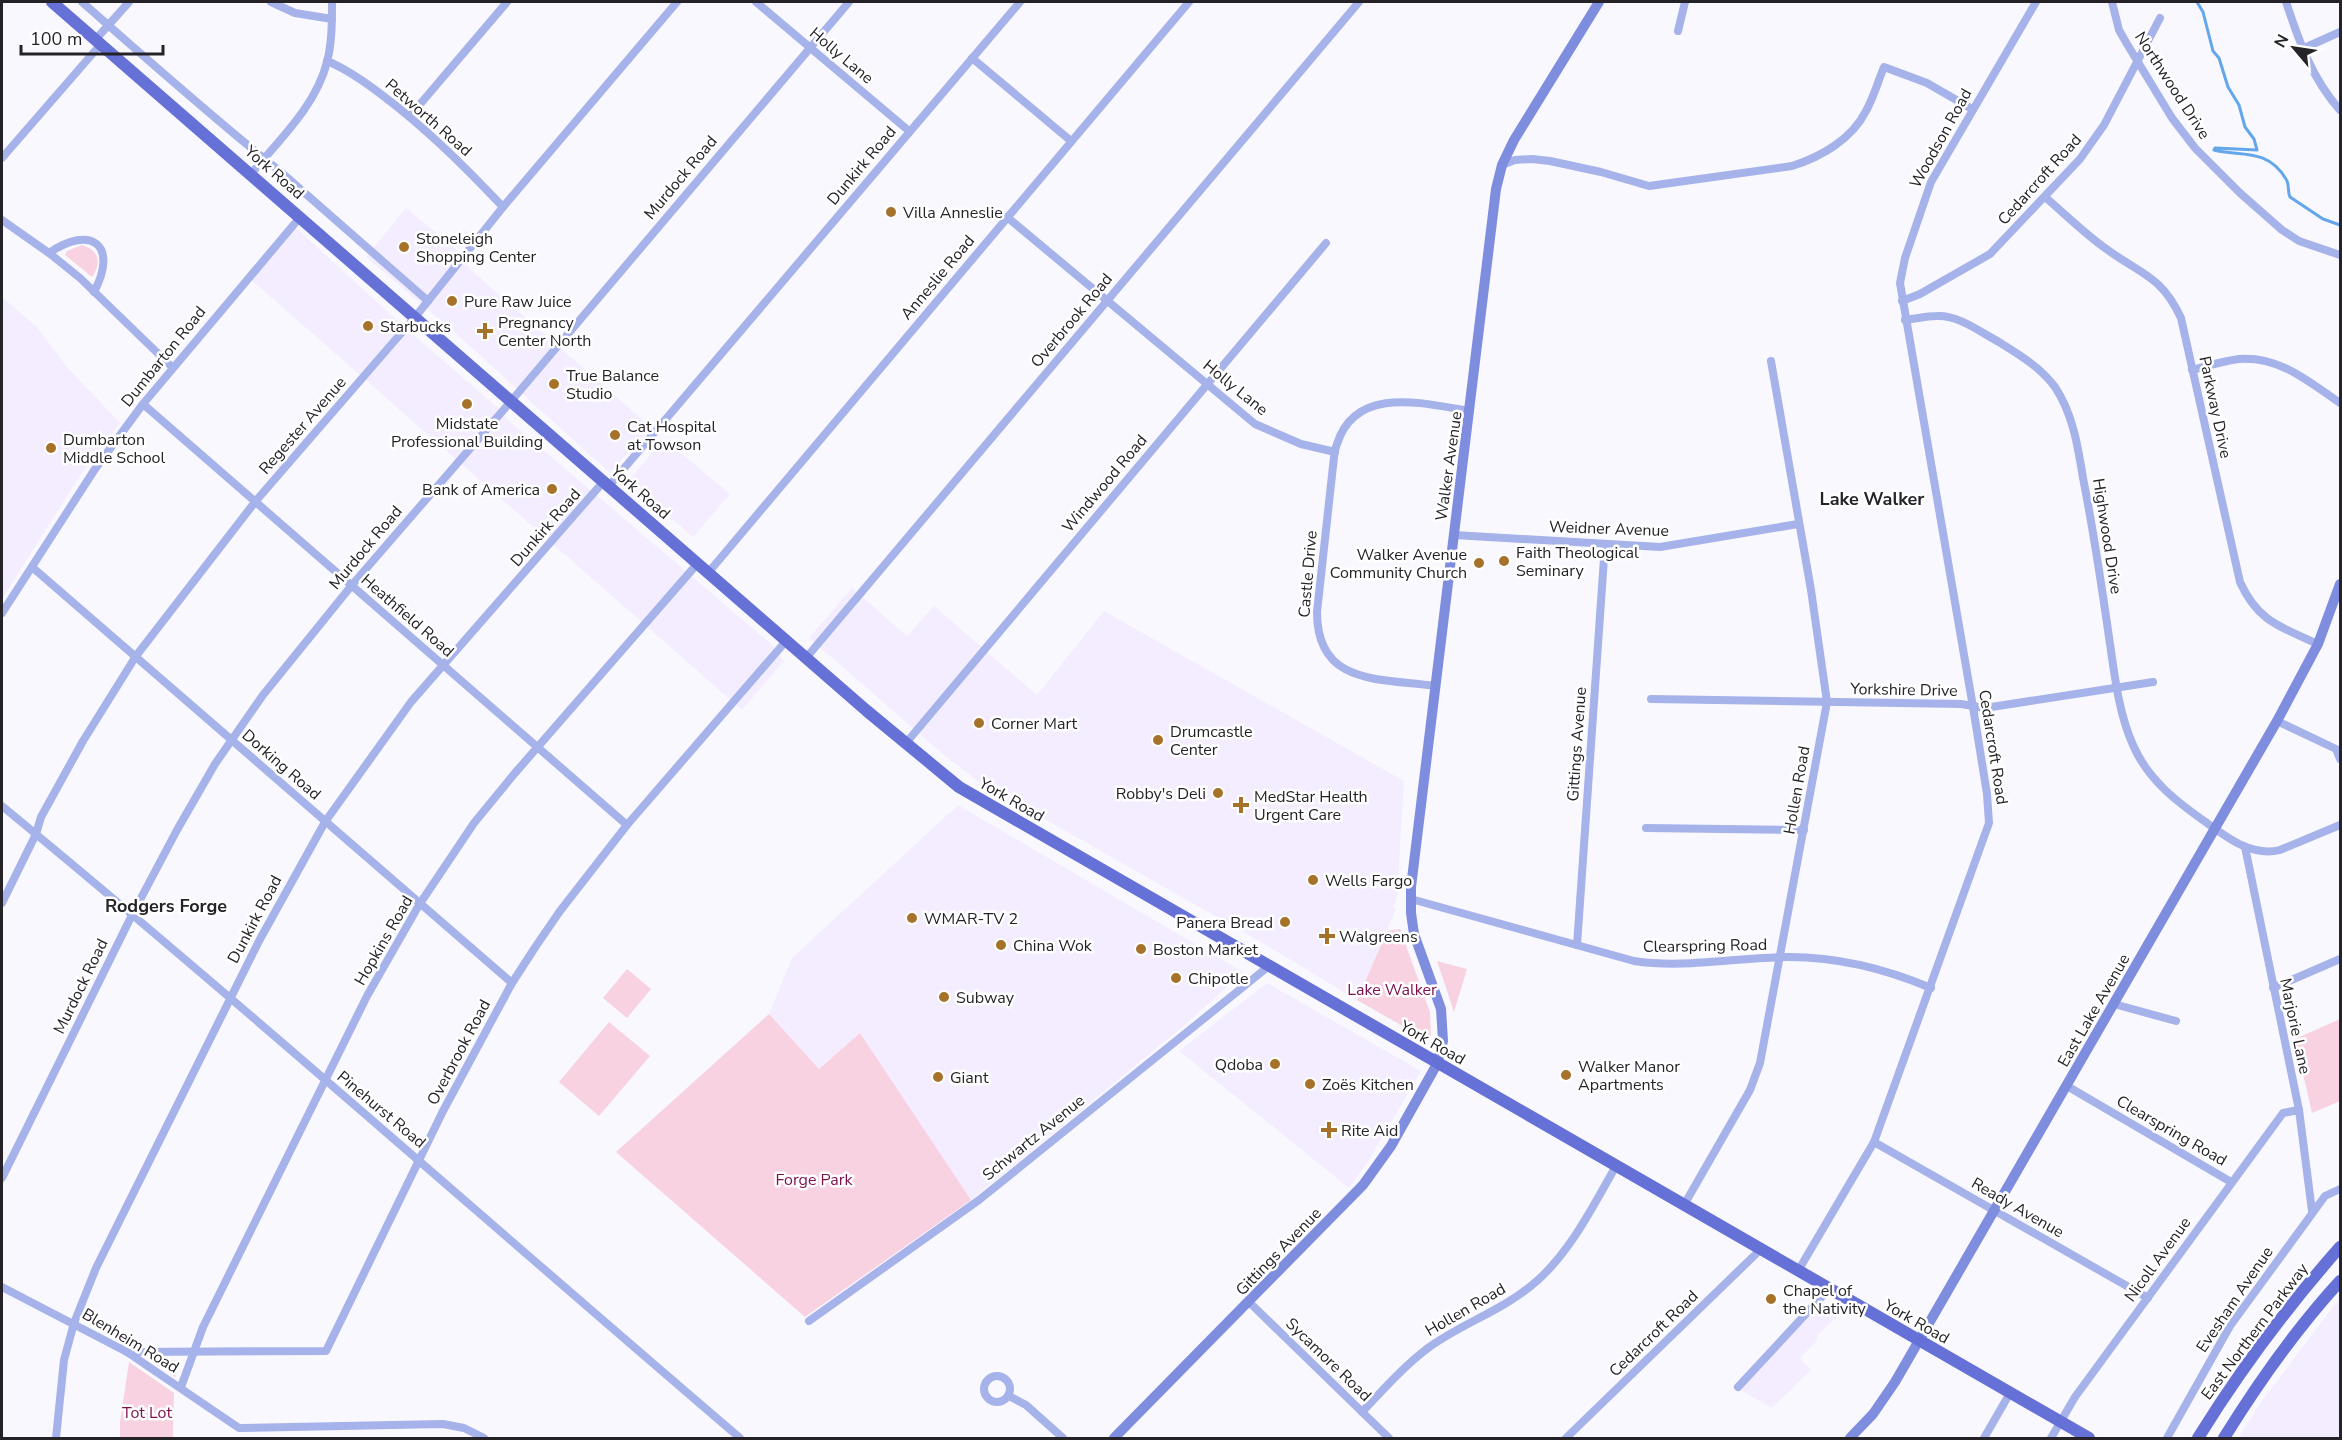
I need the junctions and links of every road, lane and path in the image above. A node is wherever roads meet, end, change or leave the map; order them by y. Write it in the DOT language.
graph roads {
  1 [pos="52,2"];
  2 [pos="82,2"];
  3 [pos="129,2"];
  4 [pos="271,2"];
  5 [pos="332,2"];
  6 [pos="507,2"];
  7 [pos="677,2"];
  8 [pos="756,2"];
  9 [pos="849,2"];
  10 [pos="1020,2"];
  11 [pos="1189,2"];
  12 [pos="1359,2"];
  13 [pos="1599,2"];
  14 [pos="1685,2"];
  15 [pos="2036,2"];
  16 [pos="2112,2"];
  17 [pos="2286,2"];
  18 [pos="2160,18"];
  19 [pos="332,19"];
  20 [pos="108,25"];
  21 [pos="1678,31"];
  22 [pos="2340,32"];
  23 [pos="99,42"];
  24 [pos="810,48"];
  25 [pos="2302,48"];
  26 [pos="972,58"];
  27 [pos="327,61"];
  28 [pos="2137,62"];
  29 [pos="1972,109"];
  30 [pos="2340,110"];
  31 [pos="410,116"];
  32 [pos="909,131"];
  33 [pos="1071,141"];
  34 [pos="2,158"];
  35 [pos="263,160"];
  36 [pos="1502,165"];
  37 [pos="251,174"];
  38 [pos="2045,197"];
  39 [pos="503,207"];
  40 [pos="301,216"];
  41 [pos="1007,217"];
  42 [pos="2,220"];
  43 [pos="1326,243"];
  44 [pos="49,253"];
  45 [pos="2340,255"];
  46 [pos="94,292"];
  47 [pos="1107,300"];
  48 [pos="428,301"];
  49 [pos="1902,301"];
  50 [pos="416,316"];
  51 [pos="1905,320"];
  52 [pos="1771,361"];
  53 [pos="172,367"];
  54 [pos="2192,370"];
  55 [pos="1207,383"];
  56 [pos="512,400"];
  57 [pos="2340,403"];
  58 [pos="143,404"];
  59 [pos="1470,411"];
  60 [pos="1335,452"];
  61 [pos="607,484"];
  62 [pos="255,502"];
  63 [pos="1798,524"];
  64 [pos="1454,535"];
  65 [pos="1605,544"];
  66 [pos="698,563"];
  67 [pos="32,567"];
  68 [pos="708,573"];
  69 [pos="2340,584"];
  70 [pos="352,585"];
  71 [pos="2,613"];
  72 [pos="786,641"];
  73 [pos="2318,644"];
  74 [pos="136,656"];
  75 [pos="806,657"];
  76 [pos="444,666"];
  77 [pos="2153,682"];
  78 [pos="1435,686"];
  79 [pos="2117,686"];
  80 [pos="1651,699"];
  81 [pos="1827,702"];
  82 [pos="1973,707"];
  83 [pos="2277,721"];
  84 [pos="232,740"];
  85 [pos="906,743"];
  86 [pos="537,747"];
  87 [pos="2340,759"];
  88 [pos="2,806"];
  89 [pos="325,822"];
  90 [pos="627,825"];
  91 [pos="2340,825"];
  92 [pos="1646,828"];
  93 [pos="2215,829"];
  94 [pos="1804,830"];
  95 [pos="36,834"];
  96 [pos="2245,847"];
  97 [pos="1411,899"];
  98 [pos="2,903"];
  99 [pos="419,905"];
  100 [pos="132,915"];
  101 [pos="1578,945"];
  102 [pos="1781,957"];
  103 [pos="2340,959"];
  104 [pos="1269,966"];
  105 [pos="512,983"];
  106 [pos="1931,988"];
  107 [pos="2273,988"];
  108 [pos="231,997"];
  109 [pos="2114,1004"];
  110 [pos="2176,1021"];
  111 [pos="1437,1064"];
  112 [pos="325,1081"];
  113 [pos="2067,1086"];
  114 [pos="2298,1110"];
  115 [pos="1874,1142"];
  116 [pos="420,1161"];
  117 [pos="1616,1166"];
  118 [pos="2,1178"];
  119 [pos="2231,1182"];
  120 [pos="2340,1189"];
  121 [pos="1684,1205"];
  122 [pos="1995,1211"];
  123 [pos="2312,1211"];
  124 [pos="2340,1247"];
  125 [pos="1760,1250"];
  126 [pos="1798,1272"];
  127 [pos="2340,1281"];
  128 [pos="2,1287"];
  129 [pos="1828,1289"];
  130 [pos="2148,1298"];
  131 [pos="1249,1302"];
  132 [pos="809,1321"];
  133 [pos="74,1323"];
  134 [pos="1920,1341"];
  135 [pos="127,1352"];
  136 [pos="192,1353"];
  137 [pos="1738,1387"];
  138 [pos="181,1388"];
  139 [pos="2010,1393"];
  140 [pos="1009,1396"];
  141 [pos="1362,1412"];
  142 [pos="2061,1422"];
  143 [pos="239,1428"];
  144 [pos="734,1436"];
  145 [pos="56,1438"];
  146 [pos="238,1438"];
  147 [pos="484,1438"];
  148 [pos="1063,1438"];
  149 [pos="1114,1438"];
  150 [pos="1389,1438"];
  151 [pos="1566,1438"];
  152 [pos="1850,1438"];
  153 [pos="1984,1438"];
  154 [pos="2052,1438"];
  155 [pos="2089,1438"];
  156 [pos="2168,1438"];
  157 [pos="2198,1438"];
  158 [pos="2224,1438"];
  1 -- 23 [label="main road, York Road"];
  2 -- 20 [label="street, York Road"];
  3 -- 20 [label="street"];
  4 -- 19 [label="street"];
  5 -- 19 [label="street"];
  6 -- 31 [label="street"];
  7 -- 39 [label="street, Regester Avenue"];
  8 -- 24 [label="street, Holly Lane"];
  9 -- 24 [label="street, Murdock Road"];
  10 -- 26 [label="street, Dunkirk Road"];
  11 -- 33 [label="street, Anneslie Road"];
  12 -- 47 [label="street, Overbrook Road"];
  13 -- 36 [label="street, Walker Avenue"];
  14 -- 21 [label="street"];
  15 -- 29 [label="street, Woodson Road"];
  16 -- 28 [label="street, Northwood Drive"];
  17 -- 25 [label="street"];
  18 -- 28 [label="street, Cedarcroft Road"];
  19 -- 27 [label="street"];
  20 -- 23 [label="street"];
  20 -- 35 [label="street, York Road"];
  22 -- 25 [label="street"];
  23 -- 34 [label="street"];
  23 -- 37 [label="main road, York Road"];
  24 -- 32 [label="street, Holly Lane"];
  24 -- 56 [label="street, Murdock Road"];
  25 -- 30 [label="street"];
  26 -- 32 [label="street, Dunkirk Road"];
  26 -- 33 [label="street"];
  27 -- 31 [label="street, Petworth Road"];
  27 -- 35 [label="street"];
  28 -- 38 [label="street, Cedarcroft Road"];
  28 -- 45 [label="street, Northwood Drive"];
  29 -- 36 [label="street"];
  29 -- 49 [label="street, Woodson Road"];
  31 -- 39 [label="street, Petworth Road"];
  32 -- 61 [label="street, Dunkirk Road"];
  33 -- 41 [label="street, Anneslie Road"];
  35 -- 37 [label="street"];
  35 -- 48 [label="street, York Road"];
  36 -- 59 [label="street, Walker Avenue"];
  37 -- 40 [label="main road, York Road"];
  38 -- 49 [label="street, Cedarcroft Road"];
  38 -- 54 [label="street, Parkway Drive"];
  39 -- 48 [label="street, Regester Avenue"];
  40 -- 50 [label="main road, York Road"];
  40 -- 53 [label="street, Dumbarton Road"];
  41 -- 47 [label="street, Holly Lane"];
  41 -- 68 [label="street, Anneslie Road"];
  42 -- 44 [label="street"];
  43 -- 55 [label="street, Windwood Road"];
  44 -- 46 [label="street"];
  44 -- 46 [label="street"];
  46 -- 53 [label="street"];
  47 -- 55 [label="street, Holly Lane"];
  47 -- 75 [label="street, Overbrook Road"];
  48 -- 50 [label="street, Regester Avenue"];
  49 -- 51 [label="street, Cedarcroft Road"];
  50 -- 56 [label="main road, York Road"];
  50 -- 62 [label="street, Regester Avenue"];
  51 -- 79 [label="street, Highwood Drive"];
  51 -- 82 [label="street, Cedarcroft Road"];
  52 -- 63 [label="street, Hollen Road"];
  53 -- 58 [label="street, Dumbarton Road"];
  54 -- 57 [label="street"];
  54 -- 73 [label="street, Parkway Drive"];
  55 -- 60 [label="street, Holly Lane"];
  55 -- 85 [label="street, Windwood Road"];
  56 -- 61 [label="main road, York Road"];
  56 -- 70 [label="street, Murdock Road"];
  58 -- 62 [label="street, Heathfield Road"];
  58 -- 67 [label="street, Dumbarton Road"];
  59 -- 60 [label="street"];
  59 -- 64 [label="street, Walker Avenue"];
  60 -- 78 [label="street, Castle Drive"];
  61 -- 66 [label="main road, York Road"];
  61 -- 76 [label="street, Dunkirk Road"];
  62 -- 70 [label="street, Heathfield Road"];
  62 -- 74 [label="street, Regester Avenue"];
  63 -- 65 [label="street, Weidner Avenue"];
  63 -- 81 [label="street, Hollen Road"];
  64 -- 65 [label="street, Weidner Avenue"];
  64 -- 78 [label="street, Walker Avenue"];
  65 -- 101 [label="street, Gittings Avenue"];
  66 -- 68 [label="main road, York Road"];
  66 -- 86 [label="street, Hopkins Road"];
  67 -- 71 [label="street, Dumbarton Road"];
  67 -- 74 [label="street, Dorking Road"];
  68 -- 72 [label="main road, York Road"];
  69 -- 73 [label="street, East Lake Avenue"];
  70 -- 76 [label="street, Heathfield Road"];
  70 -- 84 [label="street, Murdock Road"];
  72 -- 75 [label="main road, York Road"];
  72 -- 90 [label="street, Overbrook Road"];
  73 -- 83 [label="street, East Lake Avenue"];
  74 -- 84 [label="street, Dorking Road"];
  74 -- 95 [label="street, Regester Avenue"];
  75 -- 85 [label="main road, York Road"];
  76 -- 86 [label="street, Heathfield Road"];
  76 -- 89 [label="street, Dunkirk Road"];
  77 -- 79 [label="street, Yorkshire Drive"];
  78 -- 97 [label="street, Walker Avenue"];
  79 -- 82 [label="street, Yorkshire Drive"];
  79 -- 93 [label="street, Highwood Drive"];
  80 -- 81 [label="street, Yorkshire Drive"];
  81 -- 82 [label="street, Yorkshire Drive"];
  81 -- 94 [label="street, Hollen Road"];
  82 -- 106 [label="street, Cedarcroft Road"];
  83 -- 87 [label="street"];
  83 -- 93 [label="street, East Lake Avenue"];
  84 -- 89 [label="street, Dorking Road"];
  84 -- 100 [label="street, Murdock Road"];
  85 -- 104 [label="main road, York Road"];
  86 -- 90 [label="street, Heathfield Road"];
  86 -- 99 [label="street, Hopkins Road"];
  88 -- 95 [label="street, Pinehurst Road"];
  89 -- 99 [label="street, Dorking Road"];
  89 -- 108 [label="street, Dunkirk Road"];
  90 -- 105 [label="street, Overbrook Road"];
  91 -- 96 [label="street"];
  92 -- 94 [label="street"];
  93 -- 96 [label="street, Highwood Drive"];
  93 -- 109 [label="street, East Lake Avenue"];
  94 -- 102 [label="street, Hollen Road"];
  95 -- 98 [label="street, Regester Avenue"];
  95 -- 100 [label="street, Pinehurst Road"];
  96 -- 107 [label="street, Marjorie Lane"];
  97 -- 101 [label="street, Clearspring Road"];
  97 -- 111 [label="street, Walker Avenue"];
  99 -- 105 [label="street, Dorking Road"];
  99 -- 112 [label="street, Hopkins Road"];
  100 -- 108 [label="street, Pinehurst Road"];
  100 -- 118 [label="street, Murdock Road"];
  101 -- 102 [label="street, Clearspring Road"];
  102 -- 106 [label="street, Clearspring Road"];
  102 -- 121 [label="street, Hollen Road"];
  103 -- 107 [label="street"];
  104 -- 111 [label="main road, York Road"];
  104 -- 132 [label="street, Schwartz Avenue"];
  105 -- 116 [label="street, Overbrook Road"];
  106 -- 115 [label="street, Cedarcroft Road"];
  107 -- 114 [label="street, Marjorie Lane"];
  108 -- 112 [label="street, Pinehurst Road"];
  108 -- 133 [label="street, Dunkirk Road"];
  109 -- 110 [label="street"];
  109 -- 113 [label="street, East Lake Avenue"];
  111 -- 117 [label="main road, York Road"];
  111 -- 131 [label="street, Gittings Avenue"];
  112 -- 116 [label="street, Pinehurst Road"];
  112 -- 136 [label="street, Hopkins Road"];
  113 -- 119 [label="street, Clearspring Road"];
  113 -- 122 [label="street, East Lake Avenue"];
  114 -- 119 [label="street, Nicoll Avenue"];
  114 -- 123 [label="street, Marjorie Lane"];
  115 -- 122 [label="street, Ready Avenue"];
  115 -- 126 [label="street, Cedarcroft Road"];
  116 -- 136 [label="street, Overbrook Road"];
  116 -- 144 [label="street, Pinehurst Road"];
  117 -- 121 [label="main road, York Road"];
  117 -- 141 [label="street, Hollen Road"];
  119 -- 130 [label="street, Nicoll Avenue"];
  120 -- 123 [label="street, Evesham Avenue"];
  121 -- 125 [label="main road, York Road"];
  122 -- 130 [label="street, Ready Avenue"];
  122 -- 134 [label="street, East Lake Avenue"];
  123 -- 156 [label="street, Evesham Avenue"];
  124 -- 157 [label="main road, East Northern Parkway"];
  125 -- 126 [label="main road, York Road"];
  125 -- 151 [label="street, Cedarcroft Road"];
  126 -- 129 [label="main road, York Road"];
  127 -- 158 [label="main road"];
  128 -- 133 [label="street, Blenheim Road"];
  129 -- 134 [label="main road, York Road"];
  129 -- 137 [label="street"];
  130 -- 142 [label="street, Nicoll Avenue"];
  131 -- 141 [label="street, Sycamore Road"];
  131 -- 149 [label="street, Gittings Avenue"];
  133 -- 135 [label="street, Blenheim Road"];
  133 -- 145 [label="street, Dunkirk Road"];
  134 -- 139 [label="main road, York Road"];
  134 -- 152 [label="street, East Lake Avenue"];
  135 -- 136 [label="street, Overbrook Road"];
  135 -- 138 [label="street, Blenheim Road"];
  136 -- 138 [label="street, Hopkins Road"];
  138 -- 143 [label="street, Blenheim Road"];
  139 -- 142 [label="main road, York Road"];
  139 -- 153 [label="street"];
  140 -- 148 [label="street"];
  141 -- 150 [label="street, Sycamore Road"];
  142 -- 154 [label="street, Nicoll Avenue"];
  142 -- 155 [label="main road, York Road"];
  143 -- 146 [label="street"];
  143 -- 147 [label="street"];
}
